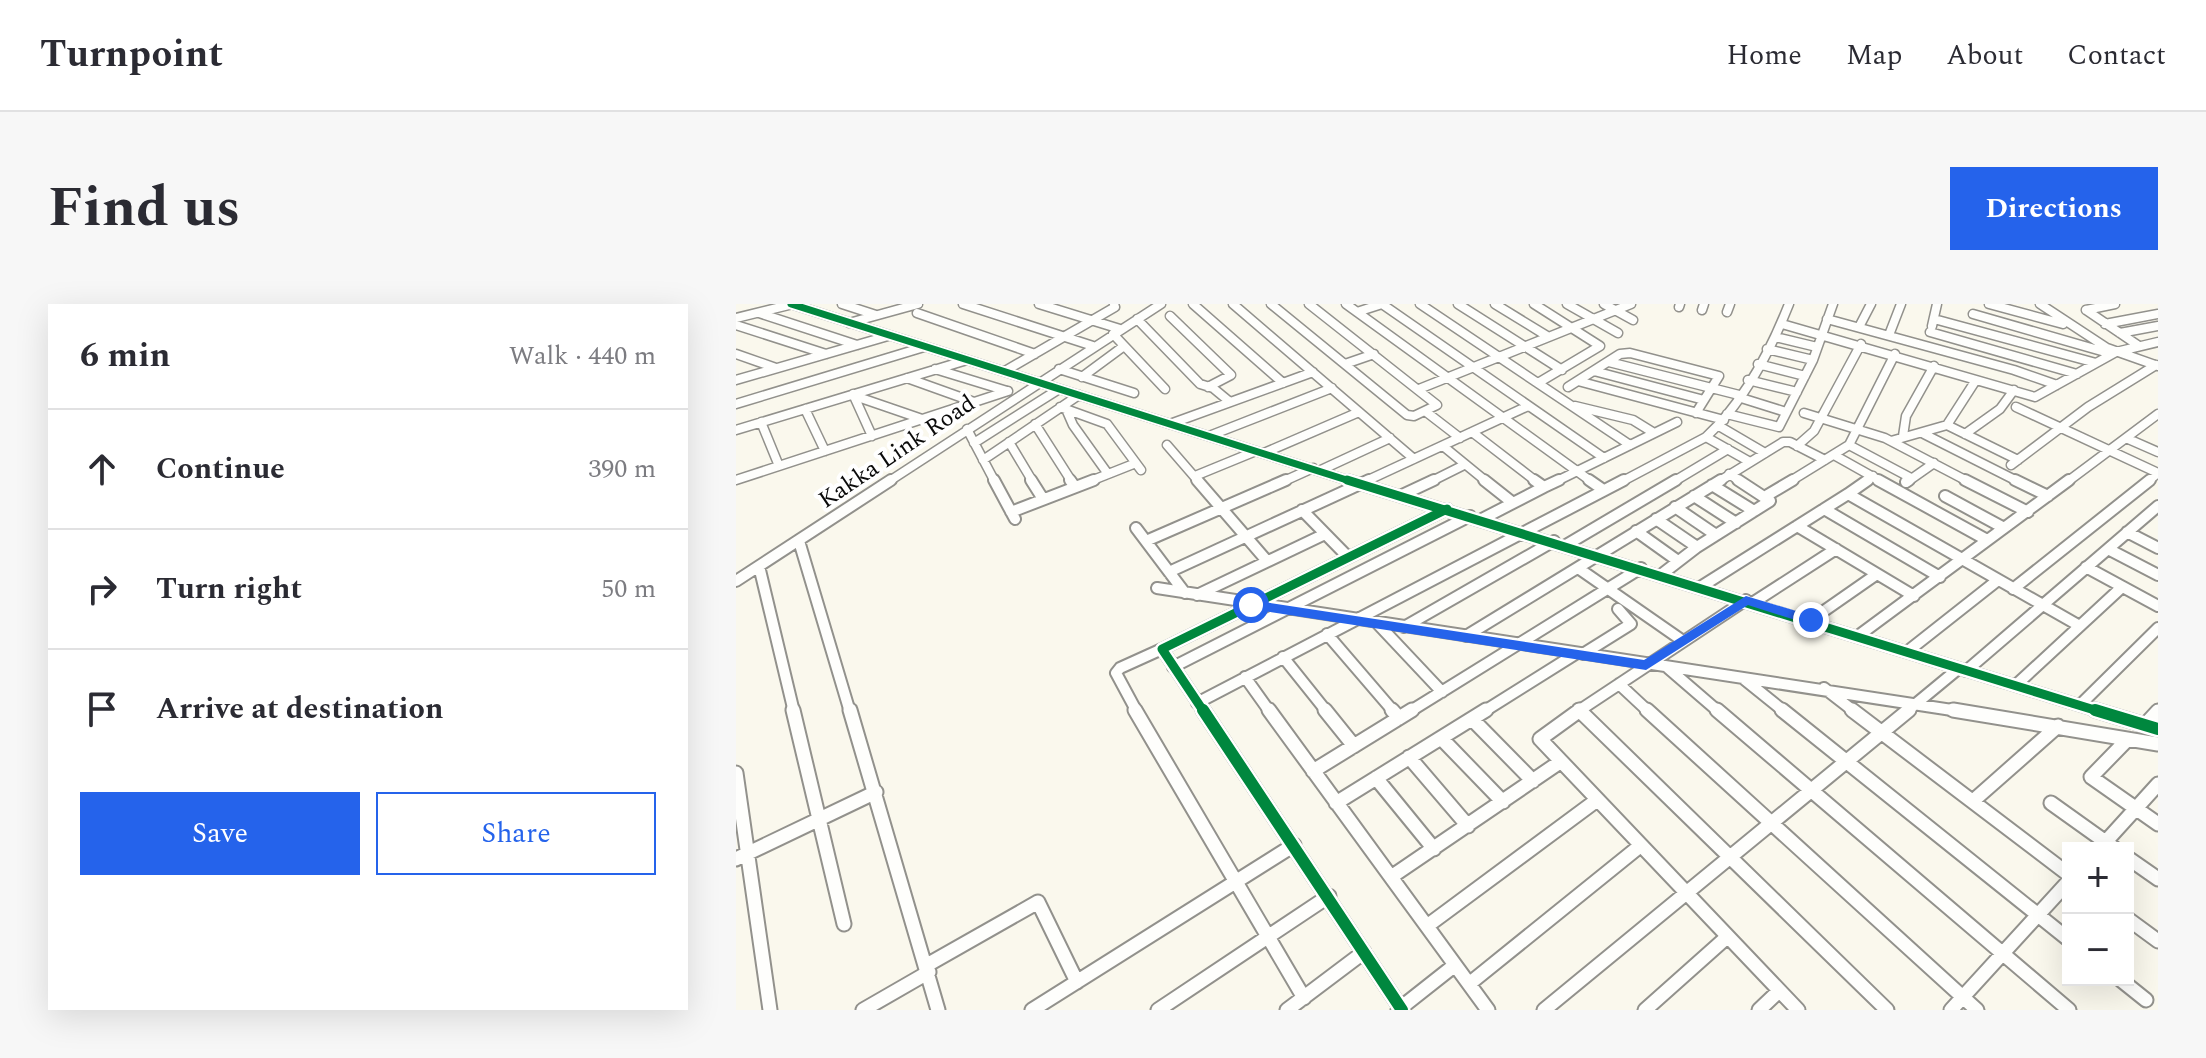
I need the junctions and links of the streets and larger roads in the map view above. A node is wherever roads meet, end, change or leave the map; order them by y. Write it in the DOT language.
graph roads {
  1 [pos="792,304"];
  2 [pos="842,304"];
  3 [pos="963,304"];
  4 [pos="1039,304"];
  5 [pos="1114,304"];
  6 [pos="1161,304"];
  7 [pos="1193,304"];
  8 [pos="1233,304"];
  9 [pos="1309,304"];
  10 [pos="1346,304"];
  11 [pos="1382,304"];
  12 [pos="1420,304"];
  13 [pos="1458,304"];
  14 [pos="1495,304"];
  15 [pos="1534,304"];
  16 [pos="1567,304"];
  17 [pos="1604,304"];
  18 [pos="1631,304"];
  19 [pos="1789,304"];
  20 [pos="1833,304"];
  21 [pos="1871,304"];
  22 [pos="1901,304"];
  23 [pos="1937,304"];
  24 [pos="1971,304"];
  25 [pos="1989,304"];
  26 [pos="2039,304"];
  27 [pos="2115,304"];
  28 [pos="904,305"];
  29 [pos="1274,305"];
  30 [pos="918,309"];
  31 [pos="1615,310"];
  32 [pos="1357,312"];
  33 [pos="759,313"];
  34 [pos="1973,314"];
  35 [pos="2158,314"];
  36 [pos="876,315"];
  37 [pos="1170,316"];
  38 [pos="736,318"];
  39 [pos="1137,319"];
  40 [pos="1593,319"];
  41 [pos="1827,319"];
  42 [pos="1934,319"];
  43 [pos="1633,320"];
  44 [pos="1092,321"];
  45 [pos="848,323"];
  46 [pos="1782,324"];
  47 [pos="2105,324"];
  48 [pos="736,325"];
  49 [pos="2158,326"];
  50 [pos="1571,327"];
  51 [pos="1859,327"];
  52 [pos="2075,327"];
  53 [pos="1971,328"];
  54 [pos="1116,331"];
  55 [pos="1930,332"];
  56 [pos="1618,333"];
  57 [pos="2120,333"];
  58 [pos="1821,334"];
  59 [pos="1889,335"];
  60 [pos="888,336"];
  61 [pos="1547,336"];
  62 [pos="1775,337"];
  63 [pos="1064,338"];
  64 [pos="2158,342"];
  65 [pos="1861,344"];
  66 [pos="858,345"];
  67 [pos="1926,345"];
  68 [pos="2143,345"];
  69 [pos="1093,346"];
  70 [pos="1124,346"];
  71 [pos="1523,346"];
  72 [pos="924,347"];
  73 [pos="1817,347"];
  74 [pos="1767,349"];
  75 [pos="2158,350"];
  76 [pos="2114,353"];
  77 [pos="736,354"];
  78 [pos="827,354"];
  79 [pos="1035,354"];
  80 [pos="1374,354"];
  81 [pos="1895,354"];
  82 [pos="1497,356"];
  83 [pos="749,359"];
  84 [pos="967,360"];
  85 [pos="1813,360"];
  86 [pos="736,362"];
  87 [pos="1609,362"];
  88 [pos="2096,363"];
  89 [pos="1345,364"];
  90 [pos="1758,364"];
  91 [pos="1474,366"];
  92 [pos="1934,366"];
  93 [pos="2157,366"];
  94 [pos="777,368"];
  95 [pos="935,369"];
  96 [pos="1059,369"];
  97 [pos="1562,370"];
  98 [pos="1005,371"];
  99 [pos="1594,371"];
  100 [pos="1313,372"];
  101 [pos="2077,374"];
  102 [pos="1805,376"];
  103 [pos="1082,377"];
  104 [pos="907,378"];
  105 [pos="1154,378"];
  106 [pos="1445,378"];
  107 [pos="736,380"];
  108 [pos="1748,380"];
  109 [pos="1976,380"];
  110 [pos="1578,381"];
  111 [pos="1037,383"];
  112 [pos="1283,383"];
  113 [pos="1538,383"];
  114 [pos="2057,385"];
  115 [pos="1208,387"];
  116 [pos="1568,387"];
  117 [pos="1332,388"];
  118 [pos="1713,388"];
  119 [pos="1059,389"];
  120 [pos="1165,389"];
  121 [pos="1419,389"];
  122 [pos="2014,390"];
  123 [pos="1008,391"];
  124 [pos="1797,392"];
  125 [pos="1134,393"];
  126 [pos="854,395"];
  127 [pos="1019,395"];
  128 [pos="1079,395"];
  129 [pos="1738,396"];
  130 [pos="1704,400"];
  131 [pos="974,402"];
  132 [pos="1230,402"];
  133 [pos="736,404"];
  134 [pos="1112,405"];
  135 [pos="1528,406"];
  136 [pos="1571,406"];
  137 [pos="2016,407"];
  138 [pos="1063,408"];
  139 [pos="805,409"];
  140 [pos="1425,411"];
  141 [pos="1359,412"];
  142 [pos="1786,412"];
  143 [pos="1696,413"];
  144 [pos="1804,413"];
  145 [pos="2158,414"];
  146 [pos="1089,417"];
  147 [pos="1501,418"];
  148 [pos="1821,418"];
  149 [pos="923,419"];
  150 [pos="1723,420"];
  151 [pos="761,422"];
  152 [pos="1677,422"];
  153 [pos="1035,424"];
  154 [pos="1169,425"];
  155 [pos="1947,425"];
  156 [pos="2061,428"];
  157 [pos="967,429"];
  158 [pos="1857,429"];
  159 [pos="736,430"];
  160 [pos="1472,432"];
  161 [pos="1654,433"];
  162 [pos="1924,434"];
  163 [pos="1965,434"];
  164 [pos="872,436"];
  165 [pos="1903,436"];
  166 [pos="1209,437"];
  167 [pos="1706,437"];
  168 [pos="1390,438"];
  169 [pos="1460,438"];
  170 [pos="2126,438"];
  171 [pos="1891,441"];
  172 [pos="1009,442"];
  173 [pos="974,443"];
  174 [pos="1167,445"];
  175 [pos="1630,445"];
  176 [pos="1849,445"];
  177 [pos="1443,446"];
  178 [pos="1797,446"];
  179 [pos="1728,449"];
  180 [pos="825,451"];
  181 [pos="2109,451"];
  182 [pos="1260,452"];
  183 [pos="2158,452"];
  184 [pos="1765,453"];
  185 [pos="1604,458"];
  186 [pos="1830,458"];
  187 [pos="1414,459"];
  188 [pos="983,460"];
  189 [pos="1750,462"];
  190 [pos="1934,463"];
  191 [pos="1464,465"];
  192 [pos="779,466"];
  193 [pos="1317,469"];
  194 [pos="1577,471"];
  195 [pos="1108,474"];
  196 [pos="1729,474"];
  197 [pos="1195,476"];
  198 [pos="1873,476"];
  199 [pos="1911,478"];
  200 [pos="736,480"];
  201 [pos="1361,483"];
  202 [pos="1712,485"];
  203 [pos="1075,487"];
  204 [pos="1544,487"];
  205 [pos="1602,489"];
  206 [pos="1896,489"];
  207 [pos="1848,494"];
  208 [pos="1402,495"];
  209 [pos="1694,496"];
  210 [pos="1766,496"];
  211 [pos="1945,496"];
  212 [pos="2048,496"];
  213 [pos="1043,499"];
  214 [pos="1513,503"];
  215 [pos="2158,506"];
  216 [pos="1675,507"];
  217 [pos="1222,508"];
  218 [pos="1447,509"];
  219 [pos="1824,509"];
  220 [pos="1302,510"];
  221 [pos="1754,511"];
  222 [pos="2028,512"];
  223 [pos="1470,516"];
  224 [pos="2147,516"];
  225 [pos="1482,519"];
  226 [pos="1656,519"];
  227 [pos="2158,522"];
  228 [pos="1736,523"];
  229 [pos="1797,526"];
  230 [pos="1136,528"];
  231 [pos="2004,528"];
  232 [pos="1521,531"];
  233 [pos="1636,531"];
  234 [pos="2127,532"];
  235 [pos="1325,534"];
  236 [pos="1716,535"];
  237 [pos="1245,536"];
  238 [pos="1987,540"];
  239 [pos="799,541"];
  240 [pos="1146,541"];
  241 [pos="1554,541"];
  242 [pos="1566,545"];
  243 [pos="1697,547"];
  244 [pos="2158,548"];
  245 [pos="1836,549"];
  246 [pos="2108,549"];
  247 [pos="1598,554"];
  248 [pos="1348,557"];
  249 [pos="1963,560"];
  250 [pos="1267,561"];
  251 [pos="1678,561"];
  252 [pos="759,566"];
  253 [pos="2086,567"];
  254 [pos="1578,568"];
  255 [pos="1641,568"];
  256 [pos="1169,572"];
  257 [pos="1662,574"];
  258 [pos="1877,574"];
  259 [pos="2158,575"];
  260 [pos="1940,577"];
  261 [pos="1998,580"];
  262 [pos="736,581"];
  263 [pos="1702,586"];
  264 [pos="2122,587"];
  265 [pos="1157,588"];
  266 [pos="1608,588"];
  267 [pos="2013,589"];
  268 [pos="1191,594"];
  269 [pos="1914,596"];
  270 [pos="1750,601"];
  271 [pos="2041,604"];
  272 [pos="1251,605"];
  273 [pos="2158,606"];
  274 [pos="1287,609"];
  275 [pos="1618,609"];
  276 [pos="1355,619"];
  277 [pos="1811,620"];
  278 [pos="1376,623"];
  279 [pos="2078,625"];
  280 [pos="1404,627"];
  281 [pos="2158,628"];
  282 [pos="1327,634"];
  283 [pos="1466,636"];
  284 [pos="1858,636"];
  285 [pos="1683,641"];
  286 [pos="1519,644"];
  287 [pos="1162,649"];
  288 [pos="1908,651"];
  289 [pos="1580,654"];
  290 [pos="1283,657"];
  291 [pos="1646,665"];
  292 [pos="1173,667"];
  293 [pos="1668,668"];
  294 [pos="1962,670"];
  295 [pos="1245,677"];
  296 [pos="1744,678"];
  297 [pos="1619,684"];
  298 [pos="2016,685"];
  299 [pos="1824,688"];
  300 [pos="1442,692"];
  301 [pos="1197,703"];
  302 [pos="1918,703"];
  303 [pos="2080,705"];
  304 [pos="1579,710"];
  305 [pos="2158,711"];
  306 [pos="1399,718"];
  307 [pos="1472,719"];
  308 [pos="2058,726"];
  309 [pos="2152,727"];
  310 [pos="1879,732"];
  311 [pos="1441,738"];
  312 [pos="2128,739"];
  313 [pos="2158,744"];
  314 [pos="1354,746"];
  315 [pos="1409,757"];
  316 [pos="1845,760"];
  317 [pos="1560,762"];
  318 [pos="1313,771"];
  319 [pos="736,773"];
  320 [pos="1376,778"];
  321 [pos="1533,781"];
  322 [pos="2158,784"];
  323 [pos="1810,791"];
  324 [pos="876,792"];
  325 [pos="1597,800"];
  326 [pos="1973,801"];
  327 [pos="1503,802"];
  328 [pos="1336,803"];
  329 [pos="2051,803"];
  330 [pos="2136,809"];
  331 [pos="820,819"];
  332 [pos="1772,824"];
  333 [pos="2158,824"];
  334 [pos="1468,826"];
  335 [pos="2102,842"];
  336 [pos="2110,842"];
  337 [pos="1294,845"];
  338 [pos="1640,846"];
  339 [pos="1434,849"];
  340 [pos="742,856"];
  341 [pos="1730,858"];
  342 [pos="2134,862"];
  343 [pos="2062,869"];
  344 [pos="1391,877"];
  345 [pos="2158,879"];
  346 [pos="1236,881"];
  347 [pos="2062,889"];
  348 [pos="1686,894"];
  349 [pos="1329,896"];
  350 [pos="2038,916"];
  351 [pos="2134,923"];
  352 [pos="844,924"];
  353 [pos="1427,926"];
  354 [pos="2062,934"];
  355 [pos="1268,936"];
  356 [pos="1727,937"];
  357 [pos="2158,941"];
  358 [pos="1364,952"];
  359 [pos="2004,954"];
  360 [pos="1455,965"];
  361 [pos="928,968"];
  362 [pos="1077,982"];
  363 [pos="1469,984"];
  364 [pos="2128,986"];
  365 [pos="1779,991"];
  366 [pos="1962,997"];
  367 [pos="1304,998"];
  368 [pos="2146,1000"];
  369 [pos="1400,1009"];
  370 [pos="770,1010"];
  371 [pos="863,1010"];
  372 [pos="938,1010"];
  373 [pos="1032,1010"];
  374 [pos="1158,1010"];
  375 [pos="1287,1010"];
  376 [pos="1488,1010"];
  377 [pos="1544,1010"];
  378 [pos="1645,1010"];
  379 [pos="1759,1010"];
  380 [pos="1798,1010"];
  381 [pos="1887,1010"];
  382 [pos="1951,1010"];
  383 [pos="1977,1010"];
  384 [pos="2069,1010"];
  1 -- 33 [label="street"];
  1 -- 45 [label="street"];
  2 -- 36 [label="street"];
  3 -- 63 [label="street"];
  4 -- 44 [label="street"];
  5 -- 44 [label="street"];
  6 -- 39 [label="street, Kakka Link Road"];
  7 -- 112 [label="street"];
  8 -- 100 [label="street"];
  9 -- 80 [label="street"];
  10 -- 32 [label="street"];
  11 -- 32 [label="street"];
  11 -- 91 [label="street"];
  12 -- 82 [label="street"];
  13 -- 71 [label="street"];
  14 -- 61 [label="street"];
  15 -- 50 [label="street"];
  16 -- 40 [label="street"];
  17 -- 31 [label="street"];
  18 -- 31 [label="street"];
  19 -- 46 [label="street"];
  20 -- 41 [label="street"];
  21 -- 51 [label="street"];
  22 -- 59 [label="street"];
  23 -- 42 [label="street"];
  24 -- 34 [label="street"];
  25 -- 52 [label="street"];
  26 -- 52 [label="street"];
  27 -- 47 [label="street"];
  28 -- 30 [label="street"];
  28 -- 36 [label="street"];
  29 -- 89 [label="street"];
  30 -- 79 [label="street"];
  31 -- 40 [label="street"];
  31 -- 43 [label="street"];
  32 -- 106 [label="street"];
  33 -- 38 [label="street"];
  33 -- 66 [label="street"];
  34 -- 53 [label="street"];
  34 -- 76 [label="street"];
  35 -- 47 [label="street"];
  36 -- 45 [label="street"];
  37 -- 115 [label="street"];
  39 -- 54 [label="street, Kakka Link Road"];
  39 -- 115 [label="street"];
  40 -- 50 [label="street"];
  40 -- 56 [label="street"];
  41 -- 51 [label="street"];
  41 -- 58 [label="street"];
  42 -- 53 [label="street"];
  42 -- 55 [label="street"];
  44 -- 54 [label="street"];
  44 -- 63 [label="street"];
  45 -- 60 [label="street"];
  46 -- 58 [label="street"];
  46 -- 62 [label="street"];
  47 -- 57 [label="street"];
  48 -- 78 [label="street"];
  49 -- 57 [label="street"];
  50 -- 61 [label="street"];
  50 -- 97 [label="street"];
  51 -- 59 [label="street"];
  52 -- 76 [label="street"];
  53 -- 88 [label="street"];
  54 -- 69 [label="street, Kakka Link Road"];
  54 -- 70 [label="street"];
  55 -- 67 [label="street"];
  55 -- 101 [label="street"];
  57 -- 68 [label="street"];
  58 -- 65 [label="street"];
  58 -- 73 [label="street"];
  59 -- 67 [label="street"];
  60 -- 66 [label="street"];
  60 -- 72 [label="street"];
  61 -- 71 [label="street"];
  62 -- 73 [label="street"];
  62 -- 74 [label="street"];
  63 -- 69 [label="street"];
  63 -- 79 [label="street"];
  64 -- 68 [label="street"];
  65 -- 81 [label="street"];
  65 -- 148 [label="street"];
  66 -- 78 [label="street"];
  67 -- 114 [label="street"];
  68 -- 75 [label="street"];
  68 -- 76 [label="street"];
  69 -- 96 [label="street, Kakka Link Road"];
  70 -- 103 [label="street"];
  70 -- 105 [label="street"];
  71 -- 82 [label="street"];
  71 -- 97 [label="street"];
  72 -- 84 [label="street"];
  72 -- 133 [label="street"];
  73 -- 85 [label="street"];
  74 -- 85 [label="street"];
  74 -- 90 [label="street"];
  76 -- 88 [label="street"];
  76 -- 93 [label="street"];
  77 -- 83 [label="street"];
  78 -- 94 [label="street"];
  79 -- 98 [label="street"];
  80 -- 89 [label="street"];
  80 -- 121 [label="street"];
  81 -- 92 [label="street"];
  81 -- 158 [label="street"];
  82 -- 91 [label="street"];
  82 -- 113 [label="street"];
  83 -- 86 [label="street"];
  83 -- 94 [label="street"];
  84 -- 95 [label="street"];
  84 -- 98 [label="street"];
  85 -- 102 [label="street"];
  87 -- 99 [label="street"];
  87 -- 118 [label="street"];
  87 -- 118 [label="street"];
  88 -- 101 [label="street"];
  89 -- 140 [label="street"];
  90 -- 102 [label="street"];
  90 -- 108 [label="street"];
  91 -- 106 [label="street"];
  91 -- 135 [label="street"];
  92 -- 109 [label="street"];
  92 -- 165 [label="street"];
  93 -- 156 [label="street"];
  94 -- 107 [label="street"];
  95 -- 104 [label="street"];
  95 -- 123 [label="street"];
  96 -- 103 [label="street"];
  96 -- 111 [label="street, Kakka Link Road"];
  97 -- 113 [label="street"];
  98 -- 111 [label="street"];
  99 -- 110 [label="street"];
  99 -- 130 [label="street"];
  100 -- 112 [label="street"];
  100 -- 117 [label="street"];
  101 -- 114 [label="street"];
  102 -- 124 [label="street"];
  103 -- 125 [label="street"];
  104 -- 126 [label="street"];
  104 -- 131 [label="street"];
  105 -- 120 [label="street"];
  105 -- 125 [label="street"];
  106 -- 121 [label="street"];
  106 -- 147 [label="street"];
  108 -- 124 [label="street"];
  108 -- 129 [label="street"];
  109 -- 122 [label="street"];
  109 -- 155 [label="street"];
  110 -- 116 [label="street"];
  110 -- 143 [label="street"];
  111 -- 119 [label="street"];
  111 -- 127 [label="street, Kakka Link Road"];
  112 -- 132 [label="street"];
  113 -- 136 [label="street"];
  114 -- 122 [label="street"];
  115 -- 132 [label="street"];
  117 -- 141 [label="street"];
  117 -- 166 [label="street"];
  118 -- 129 [label="street"];
  118 -- 130 [label="street"];
  119 -- 128 [label="street"];
  119 -- 173 [label="street"];
  121 -- 140 [label="street"];
  122 -- 163 [label="street"];
  123 -- 127 [label="street"];
  123 -- 131 [label="street"];
  124 -- 142 [label="street"];
  125 -- 134 [label="street"];
  126 -- 139 [label="street"];
  126 -- 149 [label="street"];
  126 -- 164 [label="street"];
  127 -- 157 [label="street, Kakka Link Road"];
  128 -- 134 [label="street"];
  128 -- 138 [label="street"];
  129 -- 142 [label="street"];
  129 -- 150 [label="street"];
  130 -- 143 [label="street"];
  131 -- 149 [label="street"];
  132 -- 154 [label="street"];
  134 -- 146 [label="street"];
  134 -- 154 [label="street"];
  135 -- 147 [label="street"];
  135 -- 185 [label="street"];
  136 -- 161 [label="street"];
  136 -- 175 [label="street"];
  137 -- 156 [label="street"];
  138 -- 146 [label="street"];
  138 -- 153 [label="street"];
  138 -- 195 [label="street"];
  139 -- 151 [label="street"];
  139 -- 180 [label="street"];
  140 -- 169 [label="street"];
  141 -- 168 [label="street"];
  141 -- 182 [label="street"];
  142 -- 150 [label="street"];
  143 -- 150 [label="street"];
  144 -- 148 [label="street"];
  145 -- 170 [label="street"];
  146 -- 195 [label="street"];
  147 -- 160 [label="street"];
  147 -- 194 [label="street"];
  148 -- 158 [label="street"];
  148 -- 178 [label="street"];
  149 -- 164 [label="street"];
  150 -- 167 [label="street"];
  150 -- 184 [label="street"];
  151 -- 159 [label="street"];
  151 -- 192 [label="street"];
  152 -- 161 [label="street"];
  153 -- 172 [label="street"];
  153 -- 203 [label="street"];
  154 -- 166 [label="street"];
  155 -- 162 [label="street"];
  155 -- 163 [label="street"];
  156 -- 163 [label="street"];
  156 -- 181 [label="street"];
  157 -- 173 [label="street"];
  157 -- 239 [label="street, Kakka Link Road"];
  158 -- 171 [label="street"];
  158 -- 176 [label="street"];
  160 -- 169 [label="street"];
  160 -- 204 [label="street"];
  161 -- 175 [label="street"];
  162 -- 165 [label="street"];
  162 -- 212 [label="street"];
  164 -- 180 [label="street"];
  165 -- 171 [label="street"];
  166 -- 182 [label="street"];
  167 -- 179 [label="street"];
  167 -- 205 [label="street"];
  168 -- 187 [label="street"];
  168 -- 193 [label="street"];
  169 -- 177 [label="street"];
  170 -- 181 [label="street"];
  170 -- 183 [label="street"];
  171 -- 190 [label="street"];
  172 -- 188 [label="street"];
  172 -- 213 [label="street"];
  173 -- 188 [label="street"];
  174 -- 197 [label="street"];
  175 -- 185 [label="street"];
  176 -- 186 [label="street"];
  176 -- 199 [label="street"];
  177 -- 187 [label="street"];
  177 -- 191 [label="street"];
  178 -- 184 [label="street"];
  178 -- 186 [label="street"];
  179 -- 189 [label="street"];
  179 -- 242 [label="street"];
  180 -- 192 [label="street"];
  181 -- 212 [label="street"];
  181 -- 267 [label="street"];
  182 -- 193 [label="street"];
  182 -- 197 [label="street"];
  184 -- 189 [label="street"];
  185 -- 194 [label="street"];
  186 -- 198 [label="street"];
  186 -- 210 [label="street"];
  187 -- 201 [label="street"];
  188 -- 213 [label="street"];
  189 -- 196 [label="street"];
  190 -- 199 [label="street"];
  190 -- 222 [label="street"];
  191 -- 208 [label="street"];
  191 -- 214 [label="street"];
  192 -- 200 [label="street"];
  193 -- 201 [label="street"];
  193 -- 217 [label="street"];
  194 -- 204 [label="street"];
  194 -- 205 [label="street"];
  195 -- 203 [label="street"];
  196 -- 202 [label="street"];
  196 -- 210 [label="street"];
  197 -- 217 [label="street"];
  198 -- 206 [label="street"];
  198 -- 207 [label="street"];
  199 -- 206 [label="street"];
  201 -- 208 [label="street"];
  201 -- 220 [label="street"];
  202 -- 209 [label="street"];
  202 -- 221 [label="street"];
  203 -- 213 [label="street"];
  204 -- 214 [label="street"];
  205 -- 232 [label="street"];
  206 -- 238 [label="street"];
  207 -- 219 [label="street"];
  207 -- 249 [label="street"];
  208 -- 218 [label="street"];
  209 -- 216 [label="street"];
  209 -- 228 [label="street"];
  210 -- 221 [label="street"];
  211 -- 231 [label="street"];
  212 -- 222 [label="street"];
  214 -- 225 [label="street"];
  215 -- 224 [label="street"];
  216 -- 226 [label="street"];
  216 -- 236 [label="street"];
  217 -- 237 [label="street"];
  217 -- 240 [label="street"];
  218 -- 223 [label="street"];
  218 -- 248 [label="street"];
  219 -- 229 [label="street"];
  219 -- 260 [label="street"];
  220 -- 235 [label="street"];
  220 -- 237 [label="street"];
  221 -- 228 [label="street"];
  222 -- 231 [label="street"];
  223 -- 225 [label="street"];
  223 -- 274 [label="street"];
  224 -- 227 [label="street"];
  224 -- 234 [label="street"];
  225 -- 232 [label="street"];
  226 -- 233 [label="street"];
  226 -- 243 [label="street"];
  228 -- 236 [label="street"];
  229 -- 245 [label="street"];
  229 -- 263 [label="street"];
  230 -- 240 [label="street"];
  231 -- 238 [label="street"];
  232 -- 241 [label="street"];
  232 -- 276 [label="street"];
  233 -- 247 [label="street"];
  233 -- 251 [label="street"];
  234 -- 244 [label="street"];
  234 -- 246 [label="street"];
  235 -- 248 [label="street"];
  235 -- 250 [label="street"];
  236 -- 243 [label="street"];
  237 -- 250 [label="street"];
  237 -- 256 [label="street"];
  238 -- 249 [label="street"];
  239 -- 252 [label="street, Kakka Link Road"];
  239 -- 324 [label="street"];
  240 -- 256 [label="street"];
  241 -- 242 [label="street"];
  241 -- 280 [label="street"];
  242 -- 247 [label="street"];
  243 -- 251 [label="street"];
  245 -- 258 [label="street"];
  245 -- 270 [label="street"];
  246 -- 253 [label="street"];
  246 -- 259 [label="street"];
  247 -- 254 [label="street"];
  247 -- 255 [label="street"];
  248 -- 272 [label="street"];
  249 -- 260 [label="street"];
  249 -- 261 [label="street"];
  250 -- 268 [label="street"];
  251 -- 257 [label="street"];
  252 -- 262 [label="street, Kakka Link Road"];
  252 -- 331 [label="street"];
  253 -- 264 [label="street"];
  253 -- 271 [label="street"];
  254 -- 266 [label="street"];
  254 -- 283 [label="street"];
  255 -- 257 [label="street"];
  255 -- 266 [label="street"];
  256 -- 268 [label="street"];
  257 -- 263 [label="street"];
  258 -- 269 [label="street"];
  258 -- 277 [label="street"];
  260 -- 269 [label="street"];
  261 -- 267 [label="street"];
  261 -- 288 [label="street"];
  263 -- 270 [label="street"];
  264 -- 273 [label="street"];
  264 -- 279 [label="street"];
  265 -- 268 [label="street"];
  266 -- 285 [label="street"];
  266 -- 286 [label="street"];
  267 -- 271 [label="street"];
  268 -- 272 [label="street"];
  269 -- 284 [label="street"];
  270 -- 277 [label="street"];
  270 -- 285 [label="street"];
  271 -- 279 [label="street"];
  271 -- 294 [label="street"];
  272 -- 274 [label="street"];
  272 -- 287 [label="street"];
  274 -- 276 [label="street"];
  274 -- 292 [label="street"];
  275 -- 289 [label="street"];
  276 -- 278 [label="street"];
  276 -- 282 [label="street"];
  277 -- 284 [label="street"];
  278 -- 280 [label="street"];
  278 -- 300 [label="street"];
  279 -- 298 [label="street"];
  280 -- 283 [label="street"];
  281 -- 303 [label="street"];
  282 -- 290 [label="street"];
  282 -- 306 [label="street"];
  283 -- 286 [label="street"];
  284 -- 288 [label="street"];
  285 -- 291 [label="street"];
  286 -- 289 [label="street"];
  286 -- 300 [label="street"];
  287 -- 292 [label="street"];
  287 -- 346 [label="street"];
  288 -- 294 [label="street"];
  289 -- 291 [label="street"];
  289 -- 307 [label="street"];
  290 -- 295 [label="street"];
  290 -- 314 [label="street"];
  291 -- 293 [label="street"];
  291 -- 297 [label="street"];
  292 -- 301 [label="street"];
  293 -- 296 [label="street"];
  293 -- 323 [label="street"];
  294 -- 298 [label="street"];
  294 -- 302 [label="street"];
  295 -- 301 [label="street"];
  295 -- 318 [label="street"];
  296 -- 299 [label="street"];
  296 -- 316 [label="street"];
  297 -- 304 [label="street"];
  297 -- 332 [label="street"];
  298 -- 303 [label="street"];
  299 -- 302 [label="street"];
  299 -- 310 [label="street"];
  300 -- 306 [label="street"];
  301 -- 337 [label="street"];
  302 -- 308 [label="street"];
  302 -- 310 [label="street"];
  303 -- 309 [label="street"];
  304 -- 317 [label="street"];
  304 -- 341 [label="street"];
  305 -- 309 [label="street"];
  306 -- 314 [label="street"];
  307 -- 311 [label="street"];
  307 -- 321 [label="street"];
  308 -- 312 [label="street"];
  308 -- 326 [label="street"];
  310 -- 316 [label="street"];
  310 -- 326 [label="street"];
  311 -- 315 [label="street"];
  311 -- 327 [label="street"];
  312 -- 313 [label="street"];
  312 -- 330 [label="street"];
  314 -- 318 [label="street"];
  315 -- 320 [label="street"];
  315 -- 334 [label="street"];
  316 -- 323 [label="street"];
  316 -- 350 [label="street"];
  317 -- 321 [label="street"];
  317 -- 325 [label="street"];
  318 -- 328 [label="street"];
  319 -- 340 [label="street"];
  320 -- 328 [label="street"];
  320 -- 339 [label="street"];
  321 -- 327 [label="street"];
  322 -- 330 [label="street"];
  323 -- 332 [label="street"];
  323 -- 359 [label="street"];
  324 -- 331 [label="street"];
  324 -- 361 [label="street"];
  325 -- 338 [label="street"];
  325 -- 353 [label="street"];
  326 -- 343 [label="street"];
  327 -- 334 [label="street"];
  328 -- 344 [label="street"];
  329 -- 335 [label="street"];
  330 -- 333 [label="street"];
  330 -- 336 [label="street"];
  331 -- 340 [label="street"];
  331 -- 352 [label="street"];
  332 -- 341 [label="street"];
  332 -- 366 [label="street"];
  334 -- 339 [label="street"];
  337 -- 346 [label="street"];
  337 -- 349 [label="street"];
  338 -- 348 [label="street"];
  338 -- 363 [label="street"];
  339 -- 344 [label="street"];
  340 -- 370 [label="street"];
  341 -- 348 [label="street"];
  341 -- 381 [label="street"];
  342 -- 345 [label="street"];
  344 -- 353 [label="street"];
  346 -- 355 [label="street"];
  346 -- 362 [label="street"];
  347 -- 350 [label="street"];
  348 -- 356 [label="street"];
  348 -- 377 [label="street"];
  349 -- 355 [label="street"];
  349 -- 358 [label="street"];
  350 -- 354 [label="street"];
  350 -- 359 [label="street"];
  351 -- 357 [label="street"];
  353 -- 360 [label="street"];
  355 -- 367 [label="street"];
  355 -- 374 [label="street"];
  356 -- 365 [label="street"];
  356 -- 378 [label="street"];
  358 -- 367 [label="street"];
  358 -- 369 [label="street"];
  359 -- 366 [label="street"];
  359 -- 384 [label="street"];
  360 -- 363 [label="street"];
  360 -- 369 [label="street"];
  361 -- 362 [label="street"];
  361 -- 371 [label="street"];
  361 -- 372 [label="street"];
  362 -- 373 [label="street"];
  363 -- 376 [label="street"];
  364 -- 368 [label="street"];
  365 -- 379 [label="street"];
  365 -- 380 [label="street"];
  366 -- 382 [label="street"];
  366 -- 383 [label="street"];
  367 -- 375 [label="street"];
}
